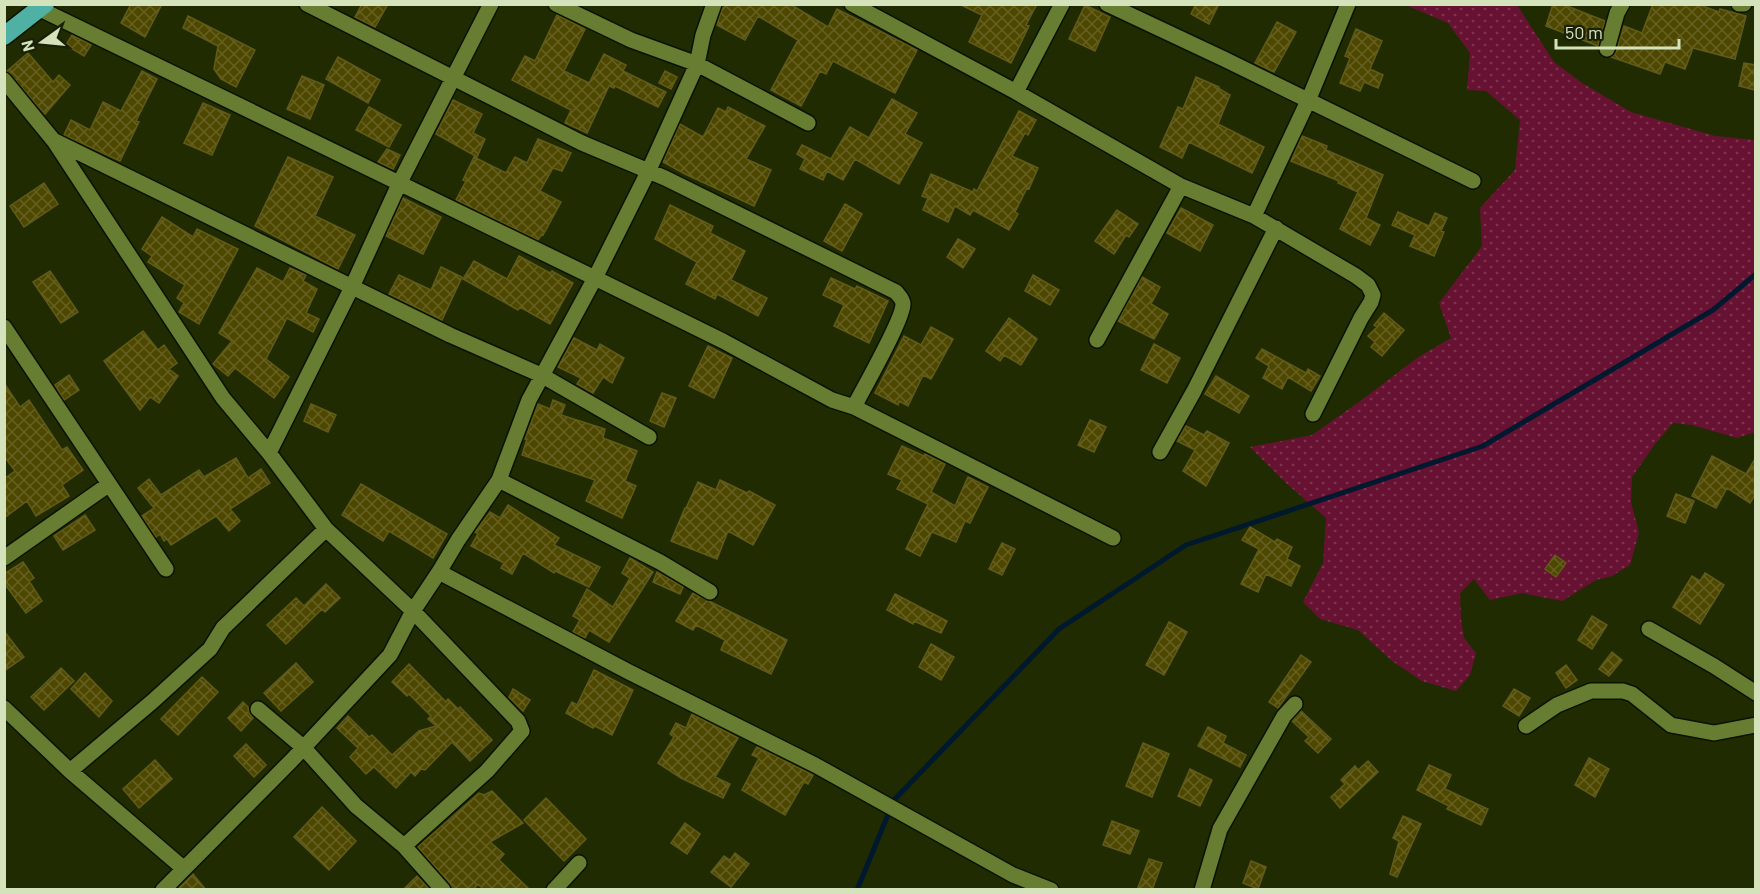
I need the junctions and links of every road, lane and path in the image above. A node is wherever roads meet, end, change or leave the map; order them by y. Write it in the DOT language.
graph roads {
  1 [pos="307,4"];
  2 [pos="491,4"];
  3 [pos="556,4"];
  4 [pos="714,4"];
  5 [pos="852,4"];
  6 [pos="1062,4"];
  7 [pos="1107,4"];
  8 [pos="1348,4"];
  9 [pos="1622,4"];
  10 [pos="1739,4"];
  11 [pos="1744,4"];
  12 [pos="42,7"];
  13 [pos="4,36"];
  14 [pos="1607,49"];
  15 [pos="697,64"];
  16 [pos="454,77"];
  17 [pos="4,80"];
  18 [pos="1016,92"];
  19 [pos="1308,101"];
  20 [pos="808,123"];
  21 [pos="54,141"];
  22 [pos="648,172"];
  23 [pos="1473,181"];
  24 [pos="400,182"];
  25 [pos="1181,186"];
  26 [pos="1254,216"];
  27 [pos="1276,228"];
  28 [pos="595,278"];
  29 [pos="352,287"];
  30 [pos="4,327"];
  31 [pos="1097,340"];
  32 [pos="541,375"];
  33 [pos="854,407"];
  34 [pos="1313,414"];
  35 [pos="649,437"];
  36 [pos="1160,452"];
  37 [pos="269,453"];
  38 [pos="499,480"];
  39 [pos="108,484"];
  40 [pos="326,529"];
  41 [pos="1113,538"];
  42 [pos="4,558"];
  43 [pos="166,569"];
  44 [pos="439,572"];
  45 [pos="710,592"];
  46 [pos="413,611"];
  47 [pos="1648,629"];
  48 [pos="1755,693"];
  49 [pos="1295,704"];
  50 [pos="4,708"];
  51 [pos="258,709"];
  52 [pos="1755,725"];
  53 [pos="1526,726"];
  54 [pos="303,747"];
  55 [pos="69,771"];
  56 [pos="404,846"];
  57 [pos="579,863"];
  58 [pos="183,868"];
  59 [pos="163,890"];
  60 [pos="443,890"];
  61 [pos="554,890"];
  62 [pos="1052,890"];
  63 [pos="1202,890"];
  1 -- 16 [label="street"];
  2 -- 16 [label="street"];
  3 -- 15 [label="street"];
  4 -- 15 [label="street"];
  5 -- 18 [label="street"];
  6 -- 18 [label="street"];
  7 -- 19 [label="street"];
  8 -- 19 [label="street"];
  9 -- 14 [label="street"];
  10 -- 11 [label="street"];
  12 -- 13 [label="highway"];
  12 -- 24 [label="street"];
  15 -- 20 [label="street"];
  15 -- 22 [label="street"];
  16 -- 22 [label="street"];
  16 -- 24 [label="street"];
  17 -- 21 [label="street"];
  18 -- 25 [label="street"];
  19 -- 23 [label="street"];
  19 -- 26 [label="street"];
  21 -- 29 [label="street"];
  21 -- 37 [label="street"];
  22 -- 28 [label="street"];
  22 -- 33 [label="street"];
  24 -- 28 [label="street"];
  24 -- 29 [label="street"];
  25 -- 26 [label="street"];
  25 -- 31 [label="street"];
  26 -- 27 [label="street"];
  27 -- 34 [label="street"];
  27 -- 36 [label="street"];
  28 -- 32 [label="street"];
  28 -- 33 [label="street"];
  29 -- 32 [label="street"];
  29 -- 37 [label="street"];
  30 -- 39 [label="street"];
  32 -- 35 [label="street"];
  32 -- 38 [label="street"];
  33 -- 41 [label="street"];
  37 -- 40 [label="street"];
  38 -- 44 [label="street"];
  38 -- 45 [label="street"];
  39 -- 42 [label="street"];
  39 -- 43 [label="street"];
  40 -- 46 [label="street"];
  40 -- 55 [label="street"];
  44 -- 46 [label="street"];
  44 -- 62 [label="street"];
  46 -- 54 [label="street"];
  46 -- 56 [label="street"];
  47 -- 48 [label="street"];
  49 -- 63 [label="street"];
  50 -- 55 [label="street"];
  51 -- 54 [label="street"];
  52 -- 53 [label="street"];
  54 -- 56 [label="street"];
  54 -- 58 [label="street"];
  55 -- 58 [label="street"];
  56 -- 60 [label="street"];
  57 -- 61 [label="street"];
  58 -- 59 [label="street"];
}
